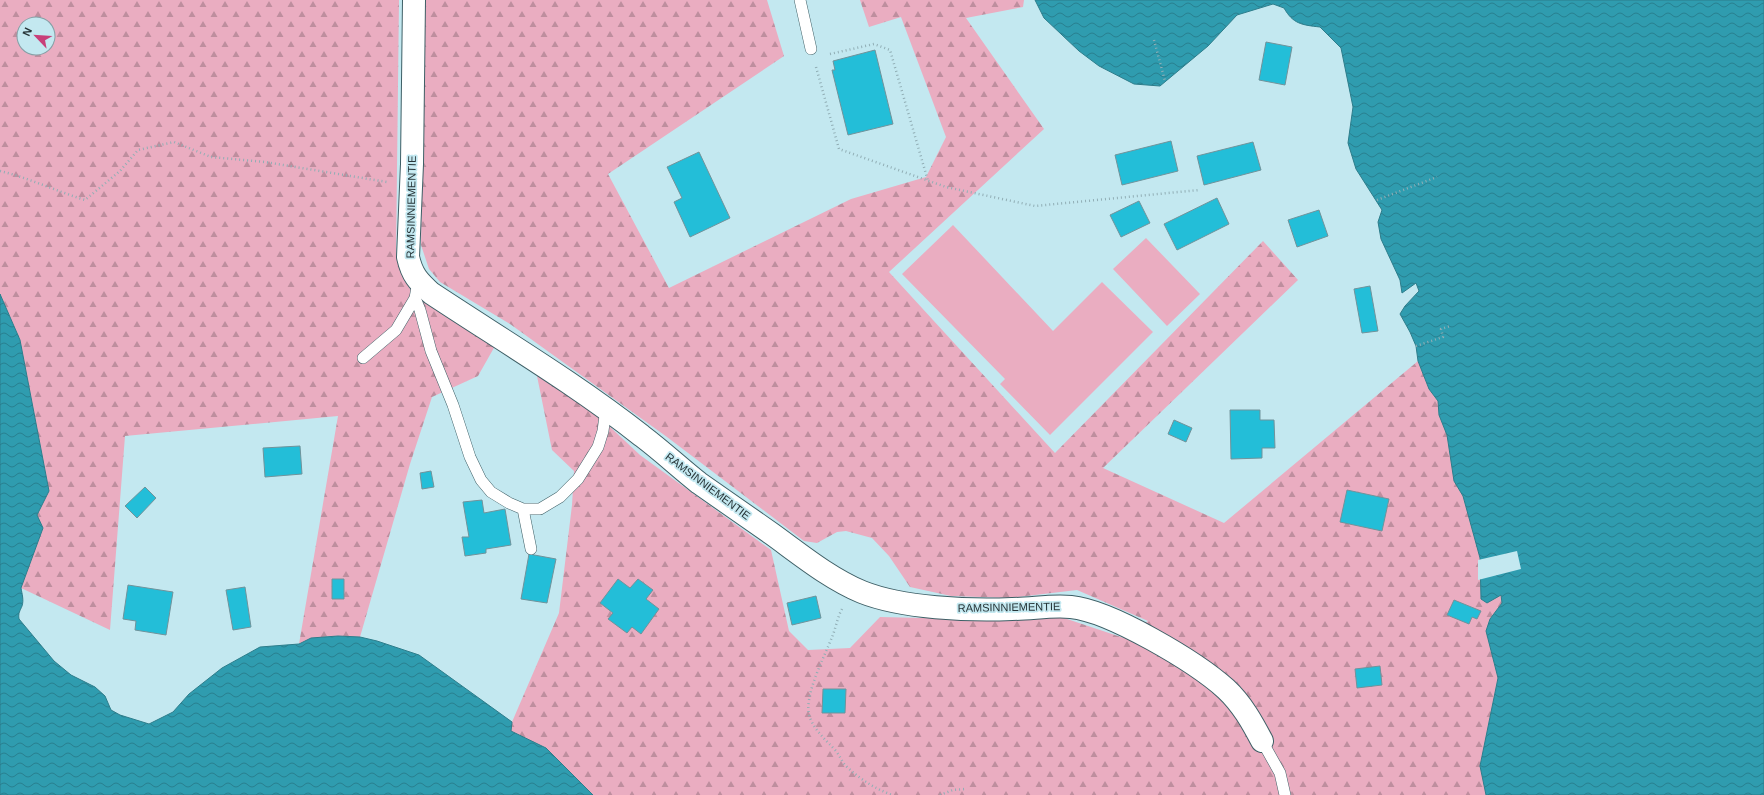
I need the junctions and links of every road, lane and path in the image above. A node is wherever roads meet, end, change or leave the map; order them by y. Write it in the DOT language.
graph roads {
  1 [pos="414,0"];
  2 [pos="800,0"];
  3 [pos="1154,40"];
  4 [pos="811,50"];
  5 [pos="848,50"];
  6 [pos="1165,81"];
  7 [pos="0,170"];
  8 [pos="1437,177"];
  9 [pos="928,181"];
  10 [pos="411,186"];
  11 [pos="1199,190"];
  12 [pos="1377,200"];
  13 [pos="417,290"];
  14 [pos="1450,326"];
  15 [pos="1416,346"];
  16 [pos="363,358"];
  17 [pos="606,408"];
  18 [pos="523,509"];
  19 [pos="531,549"];
  20 [pos="852,588"];
  21 [pos="1262,741"];
  22 [pos="965,789"];
  23 [pos="892,795"];
  24 [pos="940,795"];
  25 [pos="1285,795"];
  1 -- 10 [label="street, RAMSINNIEMENTIE"];
  2 -- 4 [label="lane"];
  3 -- 6 [label="path"];
  4 -- 9 [label="path"];
  5 -- 9 [label="path"];
  7 -- 10 [label="path"];
  8 -- 12 [label="path"];
  9 -- 11 [label="path"];
  10 -- 13 [label="street, RAMSINNIEMENTIE"];
  13 -- 16 [label="lane"];
  13 -- 17 [label="street, RAMSINNIEMENTIE"];
  13 -- 18 [label="lane"];
  14 -- 15 [label="path"];
  17 -- 18 [label="lane"];
  17 -- 20 [label="street, RAMSINNIEMENTIE"];
  18 -- 19 [label="lane"];
  20 -- 21 [label="street, RAMSINNIEMENTIE"];
  20 -- 23 [label="path"];
  21 -- 25 [label="lane"];
  22 -- 24 [label="path"];
}
